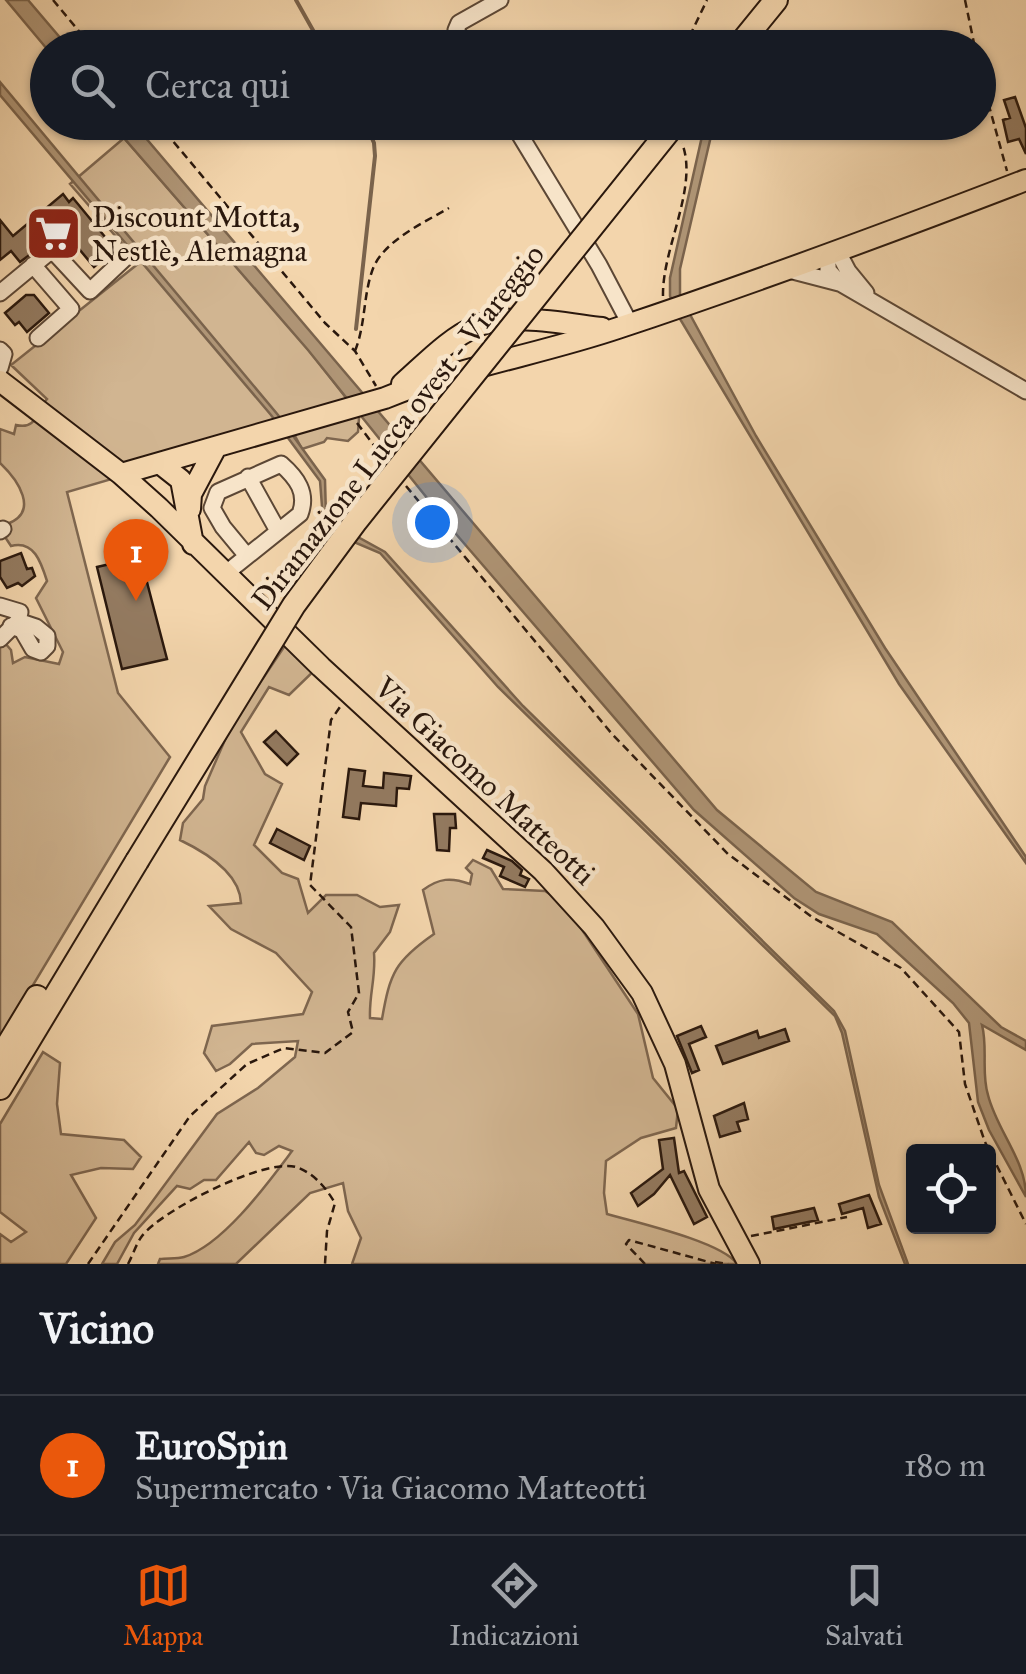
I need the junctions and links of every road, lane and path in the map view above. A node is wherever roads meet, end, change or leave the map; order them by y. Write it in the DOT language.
graph roads {
  1 [pos="53,0"];
  2 [pos="500,0"];
  3 [pos="707,0"];
  4 [pos="757,0"];
  5 [pos="776,0"];
  6 [pos="965,0"];
  7 [pos="78,30"];
  8 [pos="456,30"];
  9 [pos="693,30"];
  10 [pos="733,30"];
  11 [pos="752,30"];
  12 [pos="971,30"];
  13 [pos="996,119"];
  14 [pos="172,140"];
  15 [pos="523,140"];
  16 [pos="644,140"];
  17 [pos="670,140"];
  18 [pos="682,140"];
  19 [pos="1018,183"];
  20 [pos="449,208"];
  21 [pos="860,244"];
  22 [pos="833,251"];
  23 [pos="124,259"];
  24 [pos="33,266"];
  25 [pos="790,270"];
  26 [pos="844,277"];
  27 [pos="0,293"];
  28 [pos="674,308"];
  29 [pos="622,326"];
  30 [pos="38,338"];
  31 [pos="0,350"];
  32 [pos="355,351"];
  33 [pos="0,368"];
  34 [pos="0,380"];
  35 [pos="0,389"];
  36 [pos="1026,392"];
  37 [pos="385,398"];
  38 [pos="26,401"];
  39 [pos="348,409"];
  40 [pos="216,447"];
  41 [pos="162,465"];
  42 [pos="394,471"];
  43 [pos="122,474"];
  44 [pos="248,477"];
  45 [pos="405,484"];
  46 [pos="159,508"];
  47 [pos="189,516"];
  48 [pos="278,531"];
  49 [pos="193,544"];
  50 [pos="246,556"];
  51 [pos="225,574"];
  52 [pos="0,606"];
  53 [pos="10,629"];
  54 [pos="350,694"];
  55 [pos="131,856"];
  56 [pos="0,1058"];
  57 [pos="0,1088"];
  58 [pos="847,1217"];
  59 [pos="1026,1224"];
  60 [pos="735,1239"];
  61 [pos="714,1263"];
  62 [pos="88,1264"];
  63 [pos="128,1264"];
  64 [pos="325,1264"];
  65 [pos="645,1264"];
  66 [pos="728,1264"];
  67 [pos="749,1264"];
  1 -- 7 [label="path"];
  2 -- 8 [label="street"];
  3 -- 9 [label="path"];
  4 -- 10 [label="highway"];
  5 -- 11 [label="highway"];
  6 -- 12 [label="path"];
  13 -- 19 [label="path"];
  14 -- 32 [label="path"];
  15 -- 29 [label="street"];
  16 -- 55 [label="highway, Diramazione Lucca ovest - Viareggio"];
  17 -- 55 [label="highway, Diramazione Lucca ovest - Viareggio, bridge"];
  18 -- 28 [label="path"];
  19 -- 21 [label="main road"];
  20 -- 32 [label="path"];
  21 -- 22 [label="main road"];
  21 -- 26 [label="street"];
  22 -- 25 [label="main road"];
  22 -- 26 [label="street"];
  23 -- 24 [label="street"];
  24 -- 27 [label="street"];
  24 -- 30 [label="street"];
  25 -- 26 [label="street"];
  25 -- 28 [label="main road"];
  26 -- 36 [label="street"];
  28 -- 29 [label="main road"];
  29 -- 37 [label="main road"];
  29 -- 37 [label="main road"];
  31 -- 33 [label="street"];
  32 -- 37 [label="path"];
  34 -- 38 [label="main road"];
  35 -- 38 [label="main road"];
  37 -- 39 [label="main road"];
  38 -- 43 [label="main road, Via Giacomo Matteotti"];
  39 -- 40 [label="main road"];
  39 -- 42 [label="path"];
  40 -- 41 [label="main road"];
  40 -- 47 [label="main road"];
  41 -- 43 [label="main road"];
  41 -- 46 [label="main road"];
  41 -- 47 [label="main road"];
  43 -- 46 [label="main road, Via Giacomo Matteotti"];
  44 -- 48 [label="street"];
  44 -- 48 [label="street"];
  44 -- 50 [label="street"];
  45 -- 59 [label="path"];
  46 -- 49 [label="main road, Via Giacomo Matteotti"];
  47 -- 49 [label="main road"];
  48 -- 50 [label="street"];
  49 -- 51 [label="main road, Via Giacomo Matteotti"];
  50 -- 51 [label="street"];
  51 -- 54 [label="main road, Via Giacomo Matteotti"];
  52 -- 53 [label="street"];
  54 -- 60 [label="main road, Via Giacomo Matteotti"];
  54 -- 62 [label="path"];
  55 -- 56 [label="highway, Diramazione Lucca ovest - Viareggio"];
  55 -- 57 [label="highway, Diramazione Lucca ovest - Viareggio"];
  58 -- 60 [label="path"];
  60 -- 67 [label="main road, Via Giacomo Matteotti"];
  61 -- 65 [label="path"];
  61 -- 66 [label="path"];
  63 -- 64 [label="path"];
}
